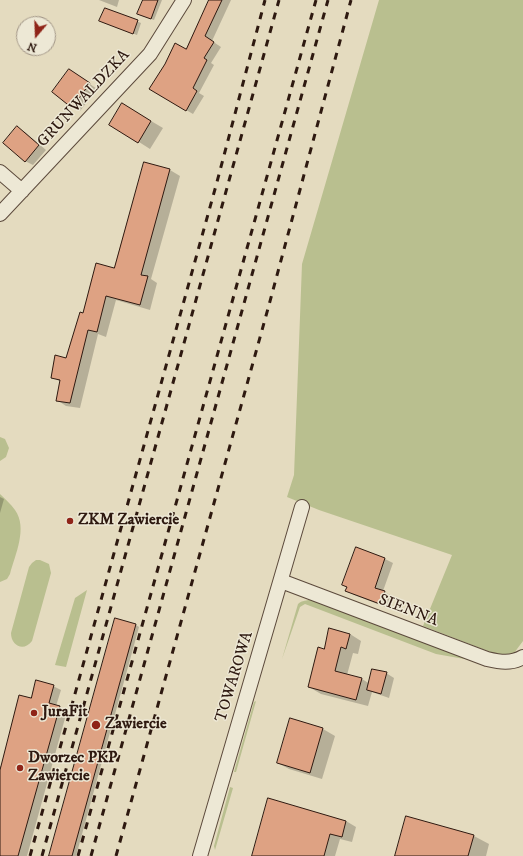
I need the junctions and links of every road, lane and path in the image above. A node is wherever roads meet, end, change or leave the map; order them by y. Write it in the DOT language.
graph roads {
  1 [pos="184,0"];
  2 [pos="0,172"];
  3 [pos="22,190"];
  4 [pos="0,214"];
  5 [pos="302,507"];
  6 [pos="281,581"];
  7 [pos="523,657"];
  8 [pos="200,856"];
  1 -- 3 [label="street, GRUNWALDZKA"];
  2 -- 3 [label="street"];
  3 -- 4 [label="street, GRUNWALDZKA"];
  5 -- 6 [label="street, TOWAROWA"];
  6 -- 7 [label="street, SIENNA"];
  6 -- 8 [label="street, TOWAROWA"];
}
